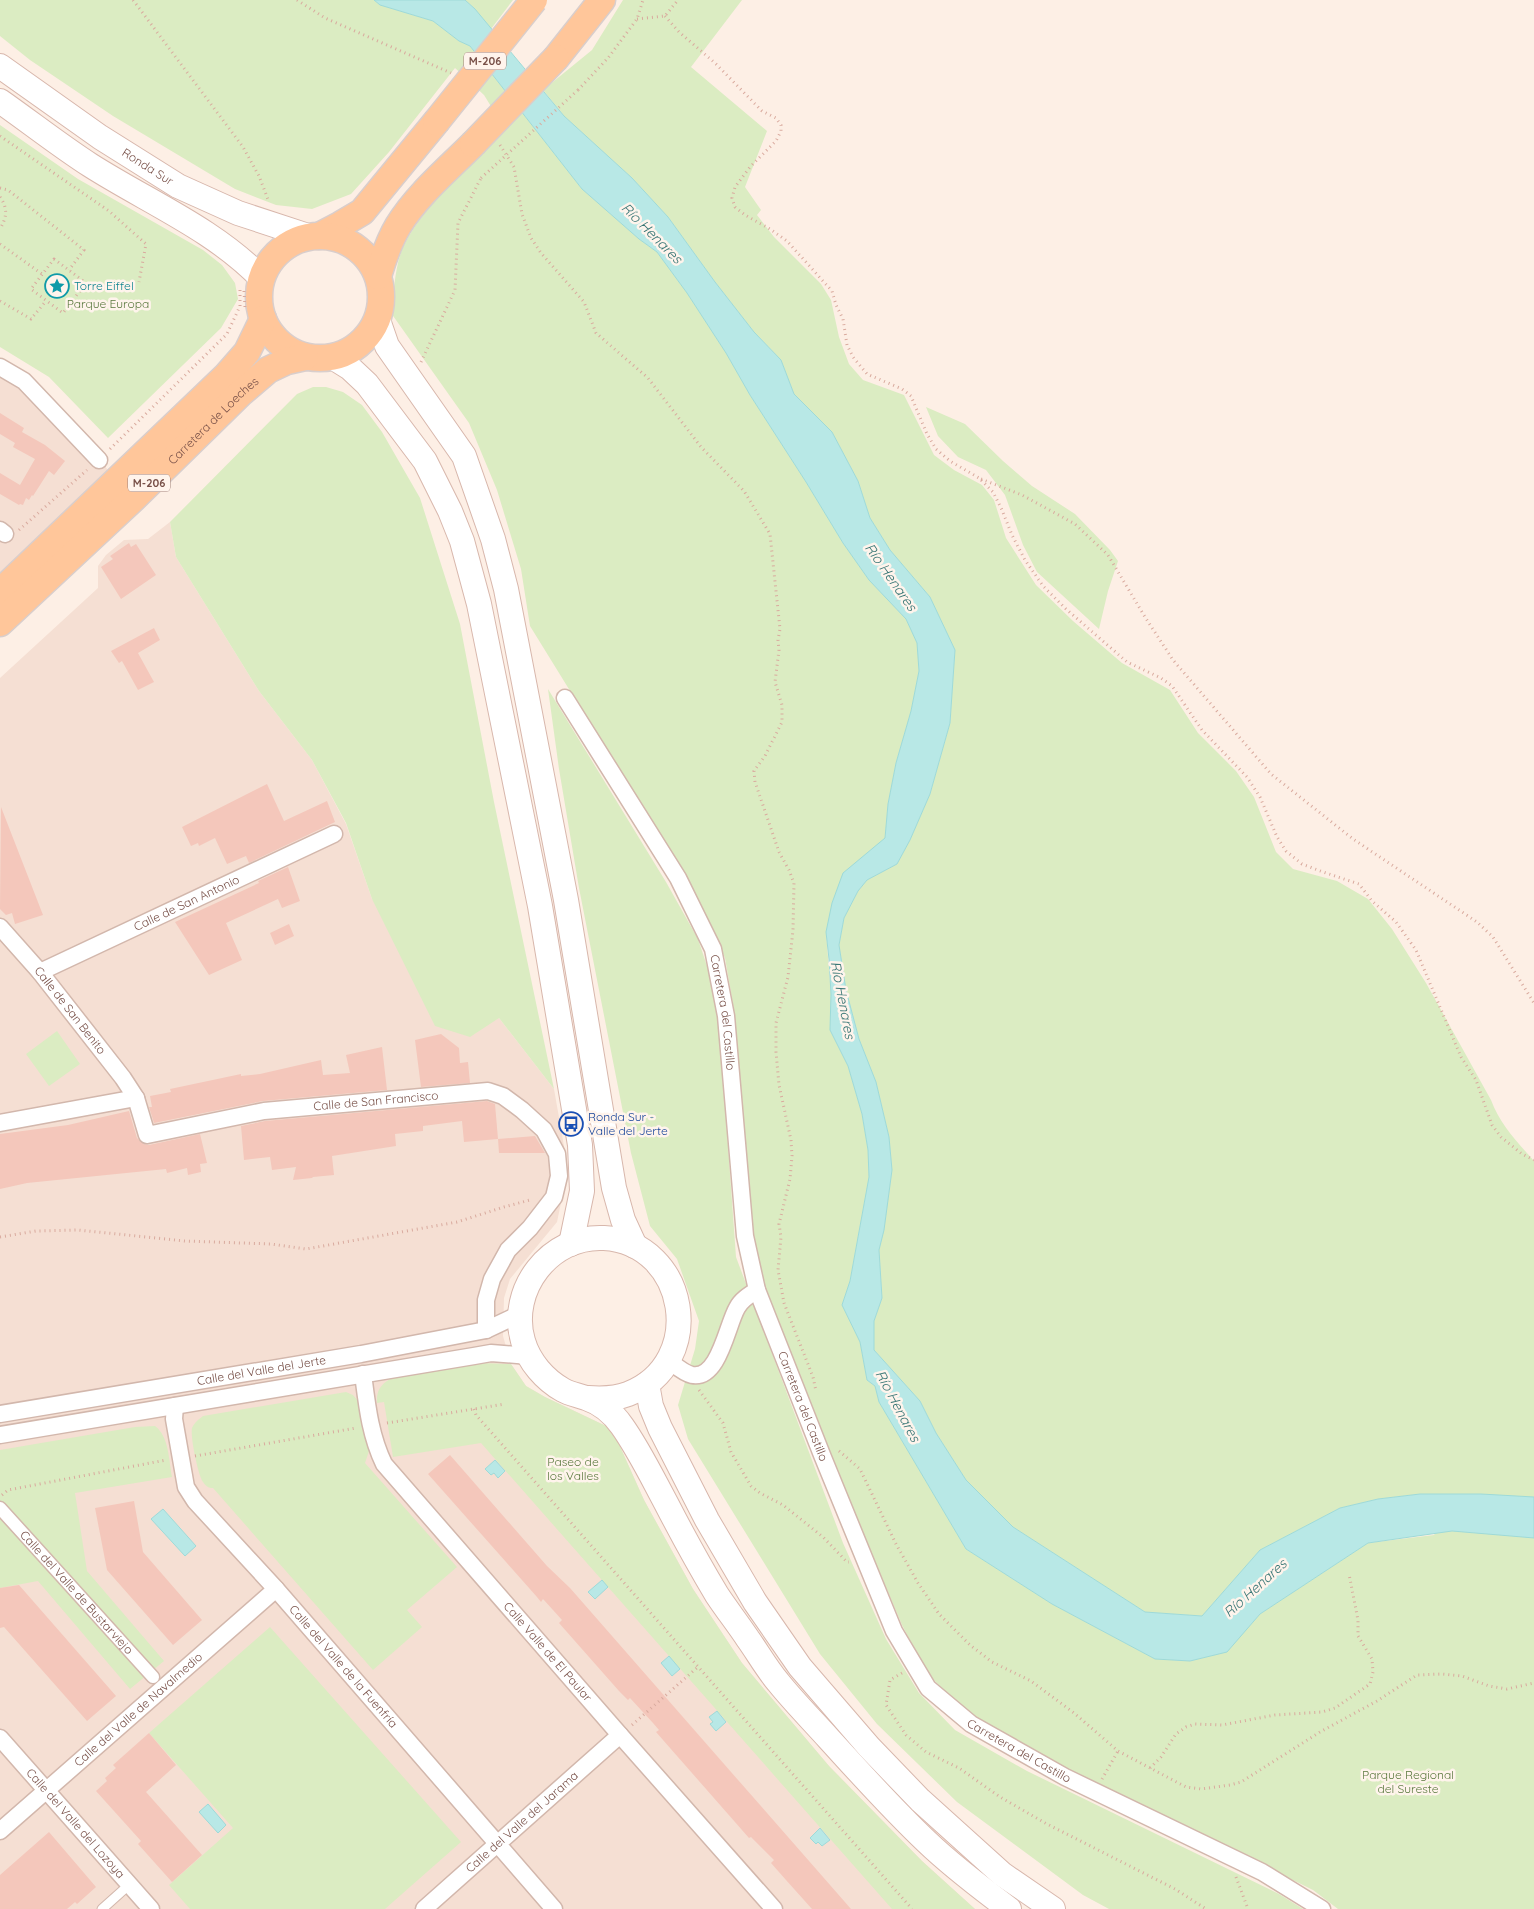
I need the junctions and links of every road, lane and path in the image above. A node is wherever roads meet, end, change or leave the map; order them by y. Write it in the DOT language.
graph roads {
  1 [pos="133,0"];
  2 [pos="297,0"];
  3 [pos="534,0"];
  4 [pos="602,0"];
  5 [pos="643,0"];
  6 [pos="678,0"];
  7 [pos="665,16"];
  8 [pos="636,19"];
  9 [pos="0,66"];
  10 [pos="457,76"];
  11 [pos="0,101"];
  12 [pos="0,136"];
  13 [pos="486,143"];
  14 [pos="0,188"];
  15 [pos="0,197"];
  16 [pos="276,225"];
  17 [pos="0,229"];
  18 [pos="315,236"];
  19 [pos="0,244"];
  20 [pos="69,270"];
  21 [pos="42,274"];
  22 [pos="378,276"];
  23 [pos="246,281"];
  24 [pos="139,282"];
  25 [pos="46,300"];
  26 [pos="0,301"];
  27 [pos="253,317"];
  28 [pos="378,320"];
  29 [pos="305,357"];
  30 [pos="334,358"];
  31 [pos="0,367"];
  32 [pos="413,381"];
  33 [pos="98,460"];
  34 [pos="979,478"];
  35 [pos="7,532"];
  36 [pos="0,592"];
  37 [pos="0,623"];
  38 [pos="565,698"];
  39 [pos="334,834"];
  40 [pos="0,927"];
  41 [pos="40,972"];
  42 [pos="1534,1003"];
  43 [pos="136,1098"];
  44 [pos="0,1123"];
  45 [pos="1534,1160"];
  46 [pos="554,1197"];
  47 [pos="0,1237"];
  48 [pos="571,1244"];
  49 [pos="635,1246"];
  50 [pos="757,1290"];
  51 [pos="520,1314"];
  52 [pos="486,1330"];
  53 [pos="529,1356"];
  54 [pos="668,1360"];
  55 [pos="363,1374"];
  56 [pos="695,1375"];
  57 [pos="647,1384"];
  58 [pos="816,1393"];
  59 [pos="588,1398"];
  60 [pos="505,1404"];
  61 [pos="175,1406"];
  62 [pos="474,1409"];
  63 [pos="0,1414"];
  64 [pos="370,1426"];
  65 [pos="0,1435"];
  66 [pos="822,1455"];
  67 [pos="180,1458"];
  68 [pos="0,1496"];
  69 [pos="0,1508"];
  70 [pos="865,1562"];
  71 [pos="1349,1574"];
  72 [pos="276,1589"];
  73 [pos="699,1666"];
  74 [pos="915,1666"];
  75 [pos="153,1676"];
  76 [pos="1534,1683"];
  77 [pos="620,1735"];
  78 [pos="0,1738"];
  79 [pos="1118,1751"];
  80 [pos="1150,1768"];
  81 [pos="47,1790"];
  82 [pos="1094,1791"];
  83 [pos="0,1831"];
  84 [pos="499,1844"];
  85 [pos="1234,1859"];
  86 [pos="130,1884"];
  87 [pos="102,1909"];
  88 [pos="151,1909"];
  89 [pos="424,1909"];
  90 [pos="554,1909"];
  91 [pos="774,1909"];
  92 [pos="912,1909"];
  93 [pos="1009,1909"];
  94 [pos="1053,1909"];
  95 [pos="1206,1909"];
  96 [pos="1248,1909"];
  97 [pos="1322,1909"];
  1 -- 16 [label="path"];
  2 -- 10 [label="path"];
  3 -- 18 [label="main road, M-206, bridge"];
  4 -- 13 [label="main road, bridge"];
  5 -- 8 [label="path"];
  6 -- 7 [label="path"];
  7 -- 8 [label="path"];
  7 -- 34 [label="path"];
  8 -- 32 [label="path, bridge"];
  9 -- 16 [label="main road, Ronda Sur"];
  11 -- 23 [label="main road"];
  12 -- 24 [label="path"];
  13 -- 22 [label="main road"];
  13 -- 58 [label="path"];
  14 -- 20 [label="path"];
  15 -- 17 [label="path"];
  16 -- 18 [label="main road, Ronda Sur"];
  18 -- 22 [label="main road"];
  18 -- 23 [label="main road, M-206"];
  19 -- 21 [label="path"];
  20 -- 21 [label="path"];
  20 -- 25 [label="path"];
  21 -- 25 [label="path"];
  22 -- 28 [label="main road"];
  23 -- 27 [label="path"];
  23 -- 27 [label="main road, M-206"];
  23 -- 33 [label="path"];
  25 -- 26 [label="path"];
  27 -- 29 [label="main road, M-206"];
  27 -- 36 [label="main road, Carretera de Loeches / M-206"];
  28 -- 30 [label="main road"];
  28 -- 32 [label="main road"];
  29 -- 30 [label="main road, M-206"];
  29 -- 37 [label="main road, Carretera de Loeches / M-206"];
  30 -- 48 [label="main road"];
  31 -- 33 [label="street"];
  32 -- 49 [label="main road"];
  33 -- 35 [label="path"];
  34 -- 42 [label="path"];
  34 -- 45 [label="path"];
  38 -- 50 [label="street, Carretera del Castillo"];
  39 -- 41 [label="street, Calle de San Antonio"];
  40 -- 41 [label="street, Calle de San Benito"];
  41 -- 43 [label="street, Calle de San Benito"];
  43 -- 44 [label="street"];
  43 -- 46 [label="street, Calle de San Francisco"];
  46 -- 47 [label="path"];
  46 -- 52 [label="street, Calle de San Francisco"];
  48 -- 49 [label="main road"];
  48 -- 51 [label="main road"];
  49 -- 54 [label="main road"];
  50 -- 56 [label="street"];
  50 -- 66 [label="street, Carretera del Castillo"];
  51 -- 52 [label="street, Calle del Valle del Jerte"];
  51 -- 53 [label="main road"];
  52 -- 63 [label="street, Calle del Valle del Jerte"];
  53 -- 55 [label="street, Calle del Valle del Jerte"];
  53 -- 59 [label="main road"];
  54 -- 56 [label="street"];
  54 -- 57 [label="main road"];
  55 -- 61 [label="street, Calle del Valle del Jerte"];
  55 -- 64 [label="street, Calle Valle de El Paular"];
  56 -- 70 [label="path"];
  57 -- 59 [label="main road"];
  57 -- 94 [label="main road"];
  59 -- 93 [label="main road"];
  60 -- 62 [label="path"];
  61 -- 65 [label="street, Calle del Valle del Jerte"];
  61 -- 67 [label="street, Calle del Valle de la Fuenfría"];
  62 -- 64 [label="path"];
  62 -- 73 [label="path"];
  64 -- 67 [label="path"];
  64 -- 77 [label="street, Calle Valle de El Paular"];
  66 -- 70 [label="street, Carretera del Castillo"];
  66 -- 79 [label="path"];
  67 -- 68 [label="path"];
  67 -- 72 [label="street, Calle del Valle de la Fuenfría"];
  69 -- 75 [label="street, Calle del Valle de Bustarviejo"];
  70 -- 74 [label="street, Carretera del Castillo"];
  71 -- 80 [label="path"];
  72 -- 81 [label="street, Calle del Valle de Navalmedio"];
  72 -- 84 [label="street, Calle del Valle de la Fuenfría"];
  73 -- 77 [label="path"];
  73 -- 92 [label="path"];
  74 -- 82 [label="street, Carretera del Castillo"];
  74 -- 95 [label="path"];
  76 -- 80 [label="path"];
  77 -- 84 [label="street, Calle del Valle del Jarama"];
  77 -- 91 [label="street, Calle Valle de El Paular"];
  78 -- 81 [label="street, Calle del Valle del Lozoya"];
  79 -- 80 [label="path"];
  79 -- 82 [label="path"];
  81 -- 83 [label="street, Calle del Valle de Navalmedio"];
  81 -- 86 [label="street, Calle del Valle del Lozoya"];
  82 -- 85 [label="street, Carretera del Castillo"];
  84 -- 89 [label="street, Calle del Valle del Jarama"];
  84 -- 90 [label="street, Calle del Valle de la Fuenfría"];
  85 -- 96 [label="path"];
  85 -- 97 [label="street, Carretera del Castillo"];
  86 -- 87 [label="lane"];
  86 -- 88 [label="street, Calle del Valle del Lozoya"];
}
